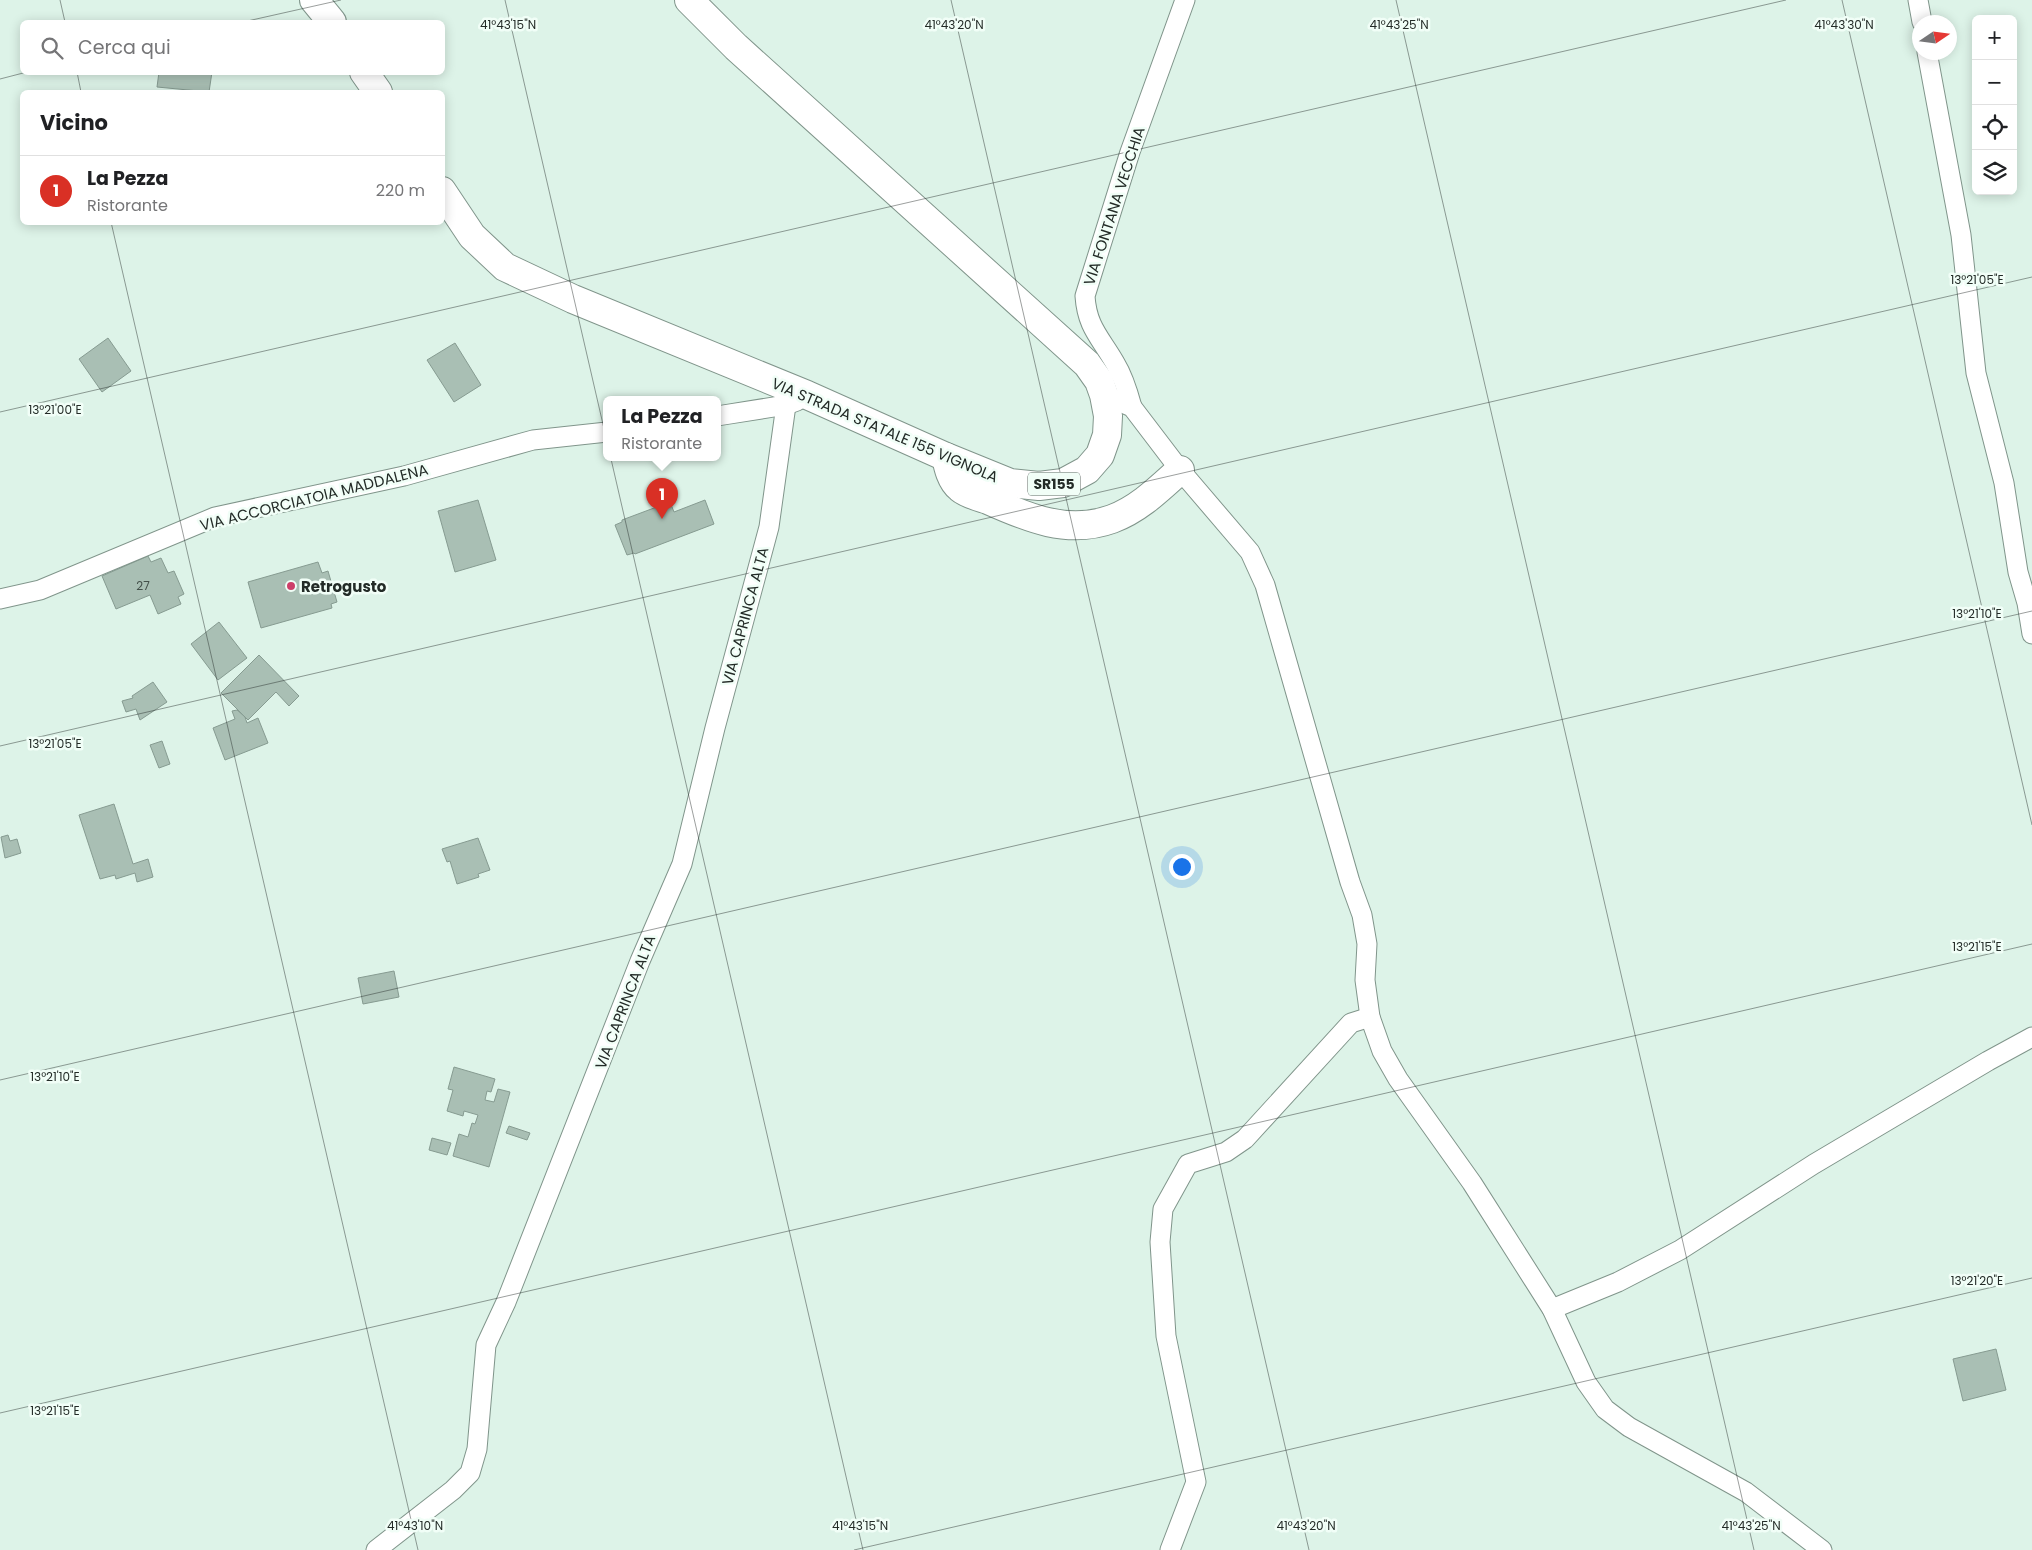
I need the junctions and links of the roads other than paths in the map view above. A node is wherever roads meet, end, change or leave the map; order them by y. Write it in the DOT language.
graph roads {
  1 [pos="314,0"];
  2 [pos="690,0"];
  3 [pos="1185,0"];
  4 [pos="1918,0"];
  5 [pos="1921,15"];
  6 [pos="330,20"];
  7 [pos="1928,60"];
  8 [pos="366,75"];
  9 [pos="377,90"];
  10 [pos="445,196"];
  11 [pos="1104,395"];
  12 [pos="797,400"];
  13 [pos="1132,407"];
  14 [pos="721,415"];
  15 [pos="603,432"];
  16 [pos="946,457"];
  17 [pos="1180,470"];
  18 [pos="0,600"];
  19 [pos="2030,603"];
  20 [pos="2032,634"];
  21 [pos="1370,1017"];
  22 [pos="2032,1037"];
  23 [pos="1552,1309"];
  24 [pos="376,1550"];
  25 [pos="1170,1550"];
  26 [pos="1822,1550"];
  1 -- 6 [label="main road"];
  2 -- 11 [label="main road, VIA STRADA STATALE 155 VIGNOLA / SR155"];
  3 -- 13 [label="street, VIA FONTANA VECCHIA"];
  4 -- 5 [label="street"];
  7 -- 19 [label="street"];
  8 -- 9 [label="main road"];
  10 -- 12 [label="main road, VIA STRADA STATALE 155 VIGNOLA / SR155"];
  11 -- 13 [label="street"];
  11 -- 16 [label="main road, VIA STRADA STATALE 155 VIGNOLA / SR155"];
  12 -- 14 [label="street"];
  12 -- 16 [label="main road, VIA STRADA STATALE 155 VIGNOLA / SR155"];
  12 -- 24 [label="street, VIA CAPRINCA ALTA"];
  13 -- 17 [label="street"];
  15 -- 18 [label="street, VIA ACCORCIATOIA MADDALENA"];
  16 -- 17 [label="main road"];
  17 -- 21 [label="street"];
  19 -- 20 [label="street"];
  21 -- 23 [label="street"];
  21 -- 25 [label="street"];
  22 -- 23 [label="street"];
  23 -- 26 [label="street"];
}
